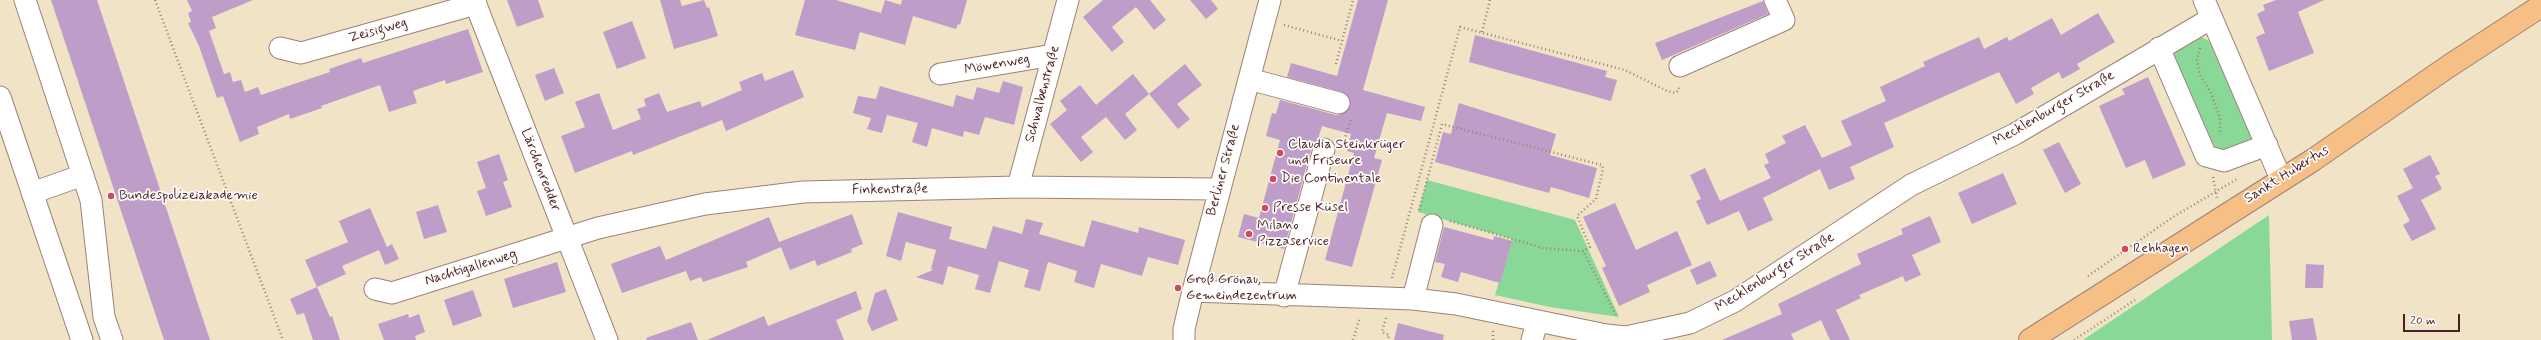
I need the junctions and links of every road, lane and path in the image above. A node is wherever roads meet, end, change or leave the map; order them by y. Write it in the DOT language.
graph roads {
  1 [pos="25,0"];
  2 [pos="155,0"];
  3 [pos="1068,0"];
  4 [pos="1270,0"];
  5 [pos="1353,0"];
  6 [pos="1490,0"];
  7 [pos="1775,0"];
  8 [pos="475,2"];
  9 [pos="2541,6"];
  10 [pos="2207,13"];
  11 [pos="1264,20"];
  12 [pos="1482,32"];
  13 [pos="1342,41"];
  14 [pos="280,48"];
  15 [pos="2159,48"];
  16 [pos="1053,55"];
  17 [pos="1336,64"];
  18 [pos="1680,66"];
  19 [pos="940,74"];
  20 [pos="1249,79"];
  21 [pos="0,97"];
  22 [pos="1338,103"];
  23 [pos="2267,145"];
  24 [pos="1324,149"];
  25 [pos="2214,158"];
  26 [pos="83,175"];
  27 [pos="2241,177"];
  28 [pos="2281,179"];
  29 [pos="1018,187"];
  30 [pos="1219,189"];
  31 [pos="32,192"];
  32 [pos="1411,211"];
  33 [pos="1431,218"];
  34 [pos="567,238"];
  35 [pos="1583,251"];
  36 [pos="2088,276"];
  37 [pos="375,289"];
  38 [pos="1193,291"];
  39 [pos="1284,296"];
  40 [pos="1365,298"];
  41 [pos="1413,299"];
  42 [pos="1387,304"];
  43 [pos="1534,331"];
  44 [pos="1626,337"];
  45 [pos="82,340"];
  46 [pos="112,340"];
  47 [pos="283,340"];
  48 [pos="607,340"];
  49 [pos="1184,340"];
  50 [pos="1353,340"];
  51 [pos="1388,340"];
  52 [pos="2030,340"];
  1 -- 26 [label="street"];
  2 -- 47 [label="path"];
  3 -- 16 [label="street, Schwalbenstraße"];
  4 -- 11 [label="street, Berliner Straße"];
  5 -- 13 [label="path"];
  6 -- 12 [label="path"];
  7 -- 18 [label="street"];
  8 -- 14 [label="street, Zeisigweg"];
  8 -- 34 [label="street, Lärchenredder"];
  9 -- 28 [label="main road, Sankt Hubertus"];
  10 -- 15 [label="street, Mecklenburger Straße"];
  10 -- 23 [label="street"];
  10 -- 25 [label="path"];
  11 -- 13 [label="path"];
  11 -- 20 [label="street, Berliner Straße"];
  12 -- 18 [label="path"];
  12 -- 32 [label="path"];
  13 -- 17 [label="path"];
  15 -- 25 [label="street"];
  15 -- 44 [label="street, Mecklenburger Straße"];
  16 -- 19 [label="street, Möwenweg"];
  16 -- 29 [label="street, Schwalbenstraße"];
  20 -- 22 [label="street"];
  20 -- 30 [label="street, Berliner Straße"];
  21 -- 31 [label="street"];
  23 -- 25 [label="street"];
  23 -- 28 [label="street"];
  24 -- 39 [label="street"];
  26 -- 31 [label="street"];
  26 -- 46 [label="street"];
  27 -- 36 [label="path"];
  28 -- 52 [label="main road, Sankt Hubertus"];
  29 -- 30 [label="street, Finkenstraße"];
  29 -- 34 [label="street, Finkenstraße"];
  30 -- 38 [label="street, Berliner Straße"];
  31 -- 45 [label="street"];
  32 -- 33 [label="path"];
  32 -- 42 [label="path"];
  33 -- 35 [label="path"];
  33 -- 35 [label="path"];
  33 -- 41 [label="street"];
  34 -- 37 [label="street, Nachtigallenweg"];
  34 -- 48 [label="street, Lärchenredder"];
  35 -- 44 [label="path"];
  38 -- 39 [label="street, Mecklenburger Straße"];
  38 -- 49 [label="street, Berliner Straße"];
  39 -- 40 [label="street, Mecklenburger Straße"];
  40 -- 42 [label="street, Mecklenburger Straße"];
  40 -- 50 [label="path"];
  41 -- 42 [label="street, Mecklenburger Straße"];
  41 -- 43 [label="street, Mecklenburger Straße"];
  42 -- 51 [label="path"];
  43 -- 44 [label="street, Mecklenburger Straße"];
}
